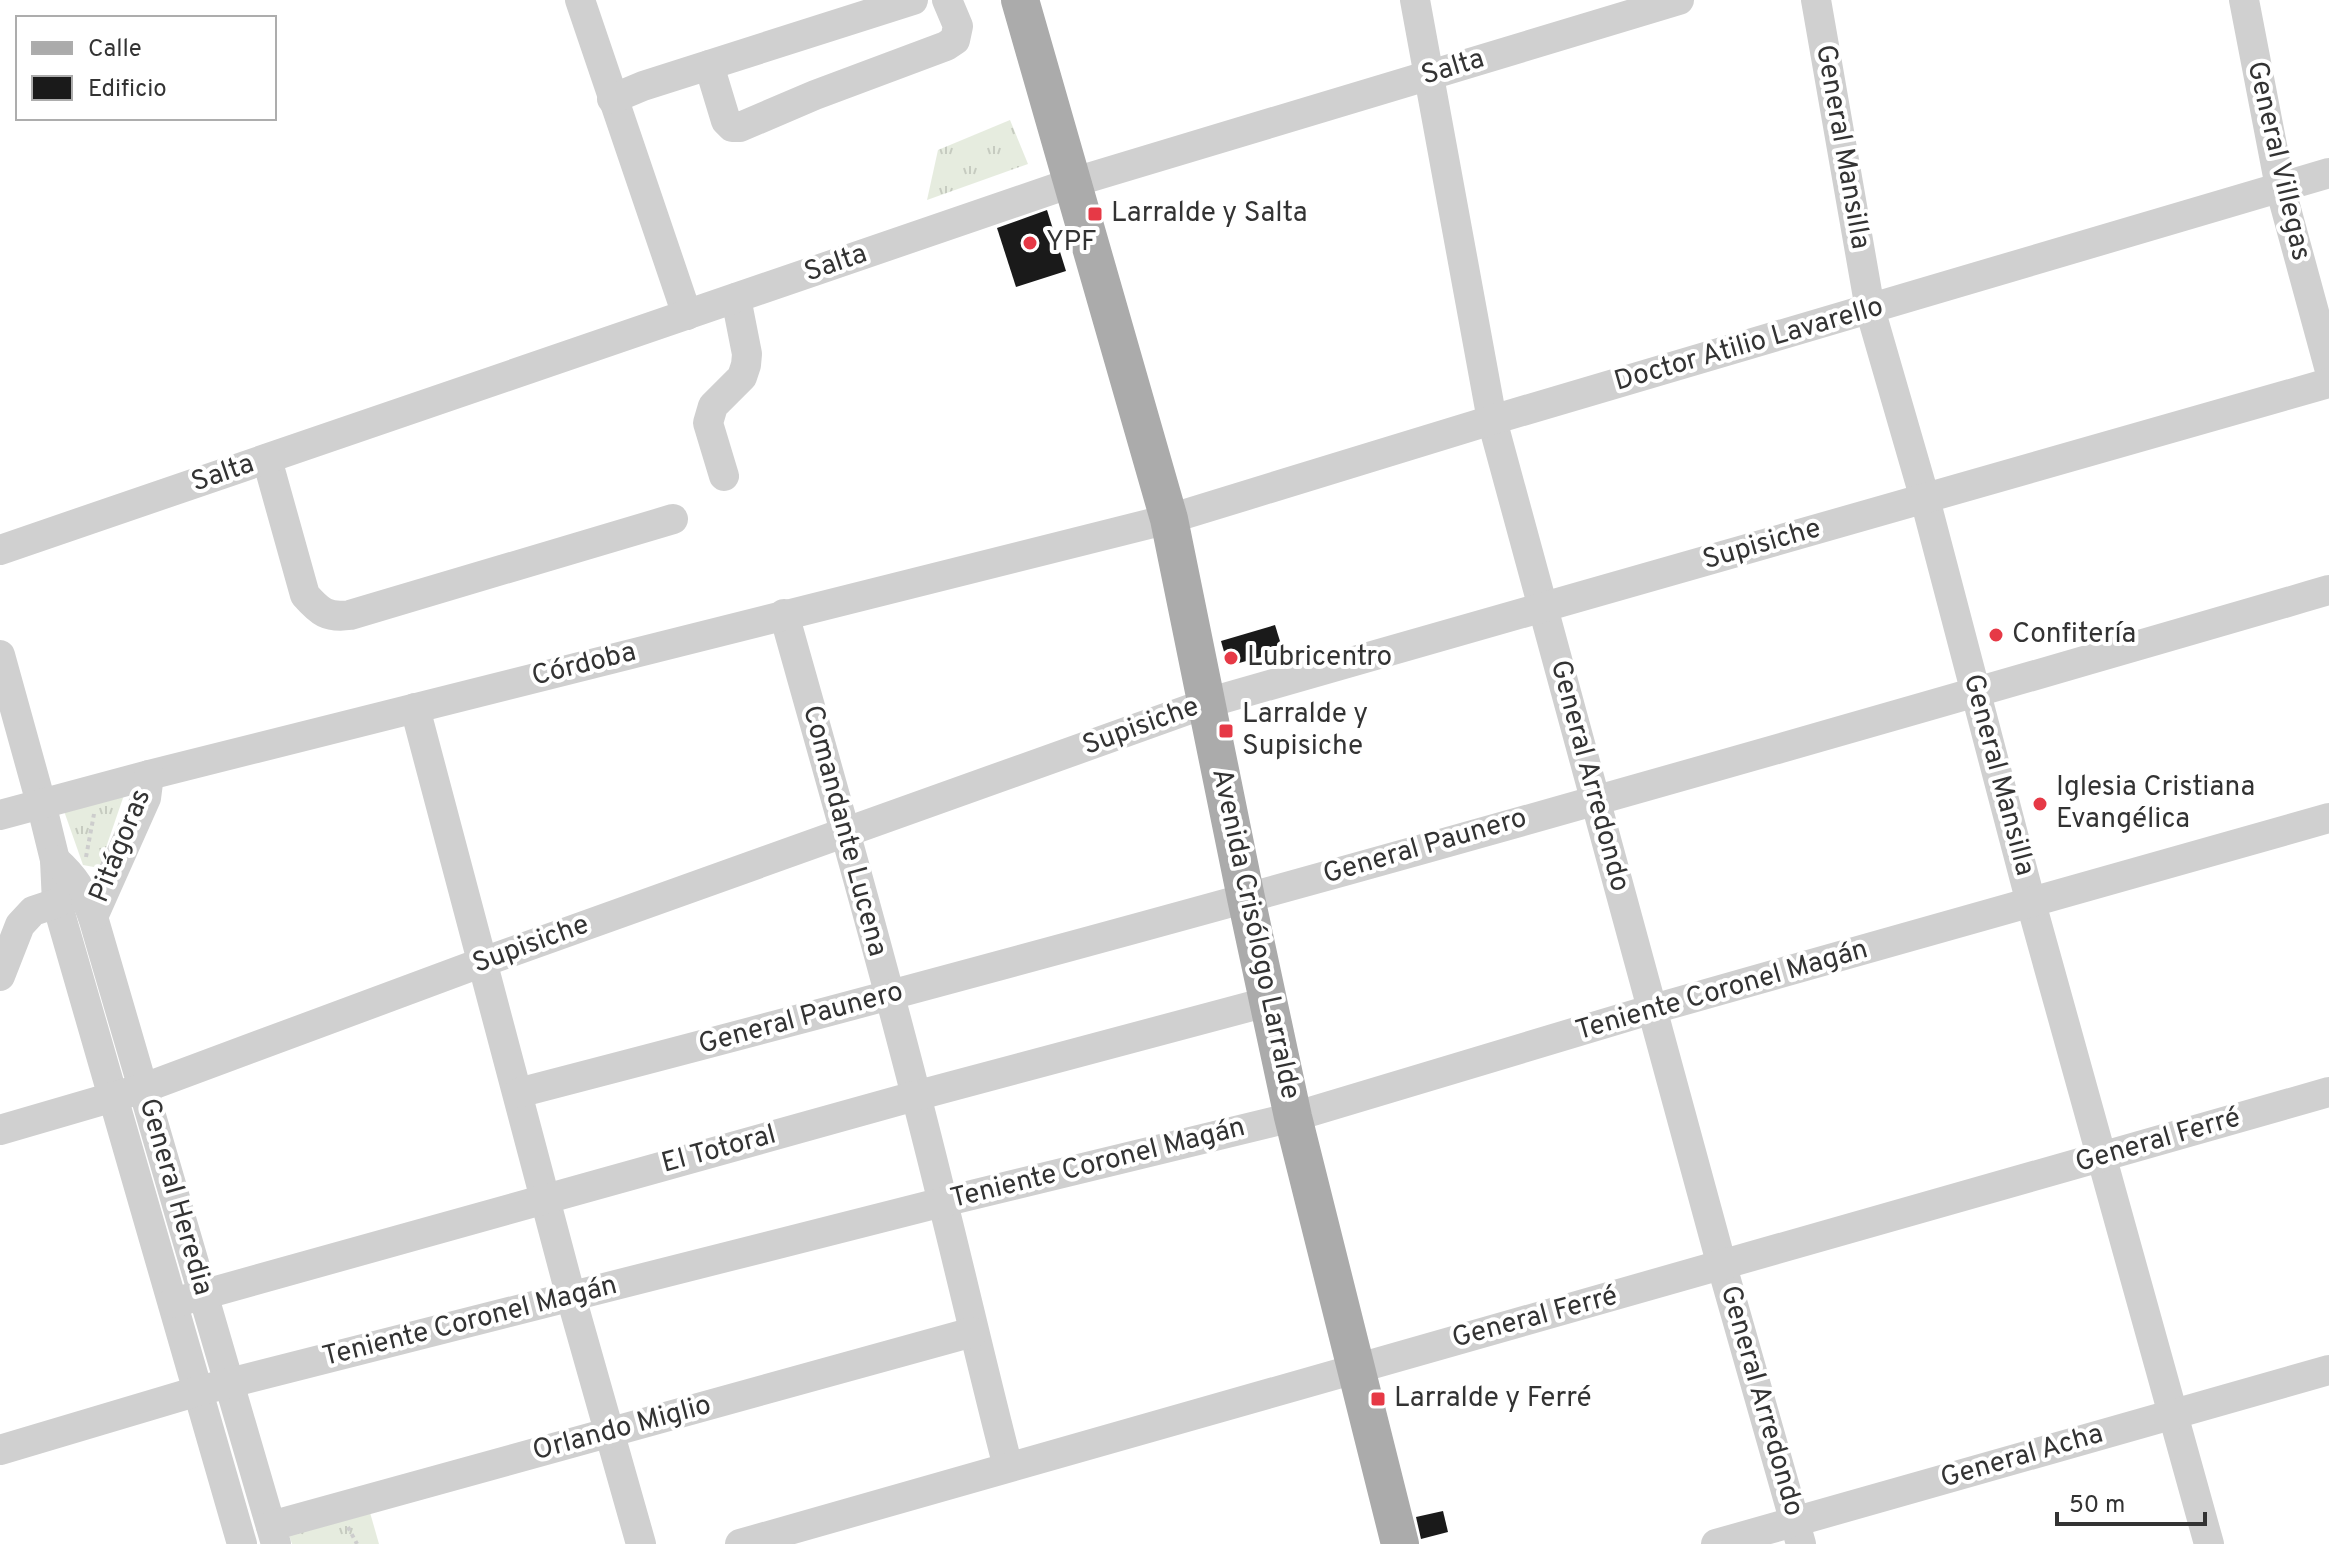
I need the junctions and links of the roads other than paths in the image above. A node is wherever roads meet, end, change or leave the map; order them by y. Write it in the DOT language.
graph roads {
  1 [pos="580,0"];
  2 [pos="913,0"];
  3 [pos="947,0"];
  4 [pos="1020,0"];
  5 [pos="1415,0"];
  6 [pos="1679,0"];
  7 [pos="1816,0"];
  8 [pos="2244,0"];
  9 [pos="709,65"];
  10 [pos="1429,76"];
  11 [pos="612,99"];
  12 [pos="2329,173"];
  13 [pos="1071,183"];
  14 [pos="2280,187"];
  15 [pos="736,298"];
  16 [pos="1870,309"];
  17 [pos="687,315"];
  18 [pos="2329,367"];
  19 [pos="2329,383"];
  20 [pos="1492,420"];
  21 [pos="267,459"];
  22 [pos="724,476"];
  23 [pos="1925,499"];
  24 [pos="673,519"];
  25 [pos="1169,519"];
  26 [pos="0,550"];
  27 [pos="2329,590"];
  28 [pos="1542,606"];
  29 [pos="784,614"];
  30 [pos="0,655"];
  31 [pos="1977,693"];
  32 [pos="1207,703"];
  33 [pos="415,708"];
  34 [pos="149,775"];
  35 [pos="1596,799"];
  36 [pos="41,803"];
  37 [pos="0,815"];
  38 [pos="2329,818"];
  39 [pos="846,834"];
  40 [pos="69,895"];
  41 [pos="1246,898"];
  42 [pos="2031,903"];
  43 [pos="93,917"];
  44 [pos="483,962"];
  45 [pos="0,976"];
  46 [pos="888,997"];
  47 [pos="1267,1002"];
  48 [pos="1653,1009"];
  49 [pos="144,1088"];
  50 [pos="2329,1092"];
  51 [pos="518,1093"];
  52 [pos="915,1096"];
  53 [pos="113,1099"];
  54 [pos="1293,1117"];
  55 [pos="0,1130"];
  56 [pos="2103,1156"];
  57 [pos="544,1198"];
  58 [pos="943,1202"];
  59 [pos="1722,1266"];
  60 [pos="203,1293"];
  61 [pos="571,1297"];
  62 [pos="173,1303"];
  63 [pos="973,1332"];
  64 [pos="1356,1367"];
  65 [pos="2329,1370"];
  66 [pos="230,1383"];
  67 [pos="198,1391"];
  68 [pos="2175,1414"];
  69 [pos="610,1432"];
  70 [pos="0,1450"];
  71 [pos="1008,1467"];
  72 [pos="1798,1533"];
  73 [pos="274,1535"];
  74 [pos="242,1544"];
  75 [pos="641,1544"];
  76 [pos="740,1544"];
  77 [pos="1400,1544"];
  78 [pos="1716,1544"];
  79 [pos="2209,1544"];
  1 -- 11 [label="street"];
  2 -- 9 [label="street"];
  3 -- 9 [label="street"];
  4 -- 13 [label="main road, Avenida Crisólogo Larralde"];
  5 -- 10 [label="street, General Arredondo"];
  6 -- 10 [label="street, Salta"];
  7 -- 16 [label="street, General Mansilla"];
  8 -- 14 [label="street, General Villegas"];
  9 -- 11 [label="street"];
  10 -- 13 [label="street, Salta"];
  10 -- 20 [label="street, General Arredondo"];
  11 -- 17 [label="street"];
  12 -- 14 [label="street, Doctor Atilio Lavarello"];
  13 -- 15 [label="street, Salta"];
  13 -- 25 [label="main road, Avenida Crisólogo Larralde"];
  14 -- 16 [label="street, Doctor Atilio Lavarello"];
  14 -- 18 [label="street, General Villegas"];
  15 -- 17 [label="street, Salta"];
  15 -- 22 [label="street"];
  16 -- 20 [label="street, Doctor Atilio Lavarello"];
  16 -- 23 [label="street, General Mansilla"];
  17 -- 21 [label="street, Salta"];
  19 -- 23 [label="street, Supisiche"];
  20 -- 25 [label="street, Doctor Atilio Lavarello"];
  20 -- 28 [label="street, General Arredondo"];
  21 -- 24 [label="street"];
  21 -- 26 [label="street, Salta"];
  23 -- 28 [label="street, Supisiche"];
  23 -- 31 [label="street, General Mansilla"];
  25 -- 29 [label="street, Córdoba"];
  25 -- 32 [label="main road, Avenida Crisólogo Larralde"];
  27 -- 31 [label="street, General Paunero"];
  28 -- 32 [label="street, Supisiche"];
  28 -- 35 [label="street, General Arredondo"];
  29 -- 33 [label="street, Córdoba"];
  29 -- 39 [label="street, Comandante Lucena"];
  30 -- 36 [label="street, General Heredia"];
  31 -- 35 [label="street, General Paunero"];
  31 -- 42 [label="street, General Mansilla"];
  32 -- 39 [label="street, Supisiche"];
  32 -- 41 [label="main road, Avenida Crisólogo Larralde"];
  33 -- 34 [label="street, Córdoba"];
  33 -- 44 [label="street"];
  34 -- 36 [label="street, Córdoba"];
  34 -- 43 [label="street, Pitágoras"];
  35 -- 41 [label="street, General Paunero"];
  35 -- 48 [label="street, General Arredondo"];
  36 -- 37 [label="street, Córdoba"];
  36 -- 40 [label="street, General Heredia"];
  38 -- 42 [label="street, Teniente Coronel Magán"];
  39 -- 44 [label="street, Supisiche"];
  39 -- 46 [label="street, Comandante Lucena"];
  40 -- 43 [label="street, General Heredia"];
  40 -- 45 [label="street, Pitágoras"];
  40 -- 53 [label="street, General Heredia"];
  41 -- 46 [label="street, General Paunero"];
  41 -- 47 [label="main road, Avenida Crisólogo Larralde"];
  42 -- 48 [label="street, Teniente Coronel Magán"];
  42 -- 56 [label="street, General Mansilla"];
  43 -- 49 [label="street, General Heredia"];
  44 -- 49 [label="street, Supisiche"];
  44 -- 51 [label="street"];
  46 -- 51 [label="street, General Paunero"];
  46 -- 52 [label="street, Comandante Lucena"];
  47 -- 52 [label="street, El Totoral"];
  47 -- 54 [label="main road, Avenida Crisólogo Larralde"];
  48 -- 54 [label="street, Teniente Coronel Magán"];
  48 -- 59 [label="street, General Arredondo"];
  49 -- 53 [label="street, Supisiche"];
  49 -- 60 [label="street, General Heredia"];
  50 -- 56 [label="street, General Ferré"];
  51 -- 57 [label="street"];
  52 -- 57 [label="street, El Totoral"];
  52 -- 58 [label="street, Comandante Lucena"];
  53 -- 55 [label="street"];
  53 -- 62 [label="street, General Heredia"];
  54 -- 58 [label="street, Teniente Coronel Magán"];
  54 -- 64 [label="main road, Avenida Crisólogo Larralde"];
  56 -- 59 [label="street, General Ferré"];
  56 -- 68 [label="street, General Mansilla"];
  57 -- 60 [label="street, El Totoral"];
  57 -- 61 [label="street"];
  58 -- 61 [label="street, Teniente Coronel Magán"];
  58 -- 63 [label="street, Comandante Lucena"];
  59 -- 64 [label="street, General Ferré"];
  59 -- 72 [label="street, General Arredondo"];
  60 -- 62 [label="street, El Totoral"];
  60 -- 66 [label="street, General Heredia"];
  61 -- 66 [label="street, Teniente Coronel Magán"];
  61 -- 69 [label="street"];
  62 -- 67 [label="street, General Heredia"];
  63 -- 69 [label="street, Orlando Miglio"];
  63 -- 71 [label="street, Comandante Lucena"];
  64 -- 71 [label="street, General Ferré"];
  64 -- 77 [label="main road, Avenida Crisólogo Larralde"];
  65 -- 68 [label="street, General Acha"];
  66 -- 67 [label="street, Teniente Coronel Magán"];
  66 -- 73 [label="street, General Heredia"];
  67 -- 70 [label="street, Teniente Coronel Magán"];
  67 -- 74 [label="street, General Heredia"];
  68 -- 72 [label="street, General Acha"];
  68 -- 79 [label="street, General Mansilla"];
  69 -- 73 [label="street, Orlando Miglio"];
  69 -- 75 [label="street"];
  71 -- 76 [label="street, General Ferré"];
  72 -- 78 [label="street, General Acha"];
}
